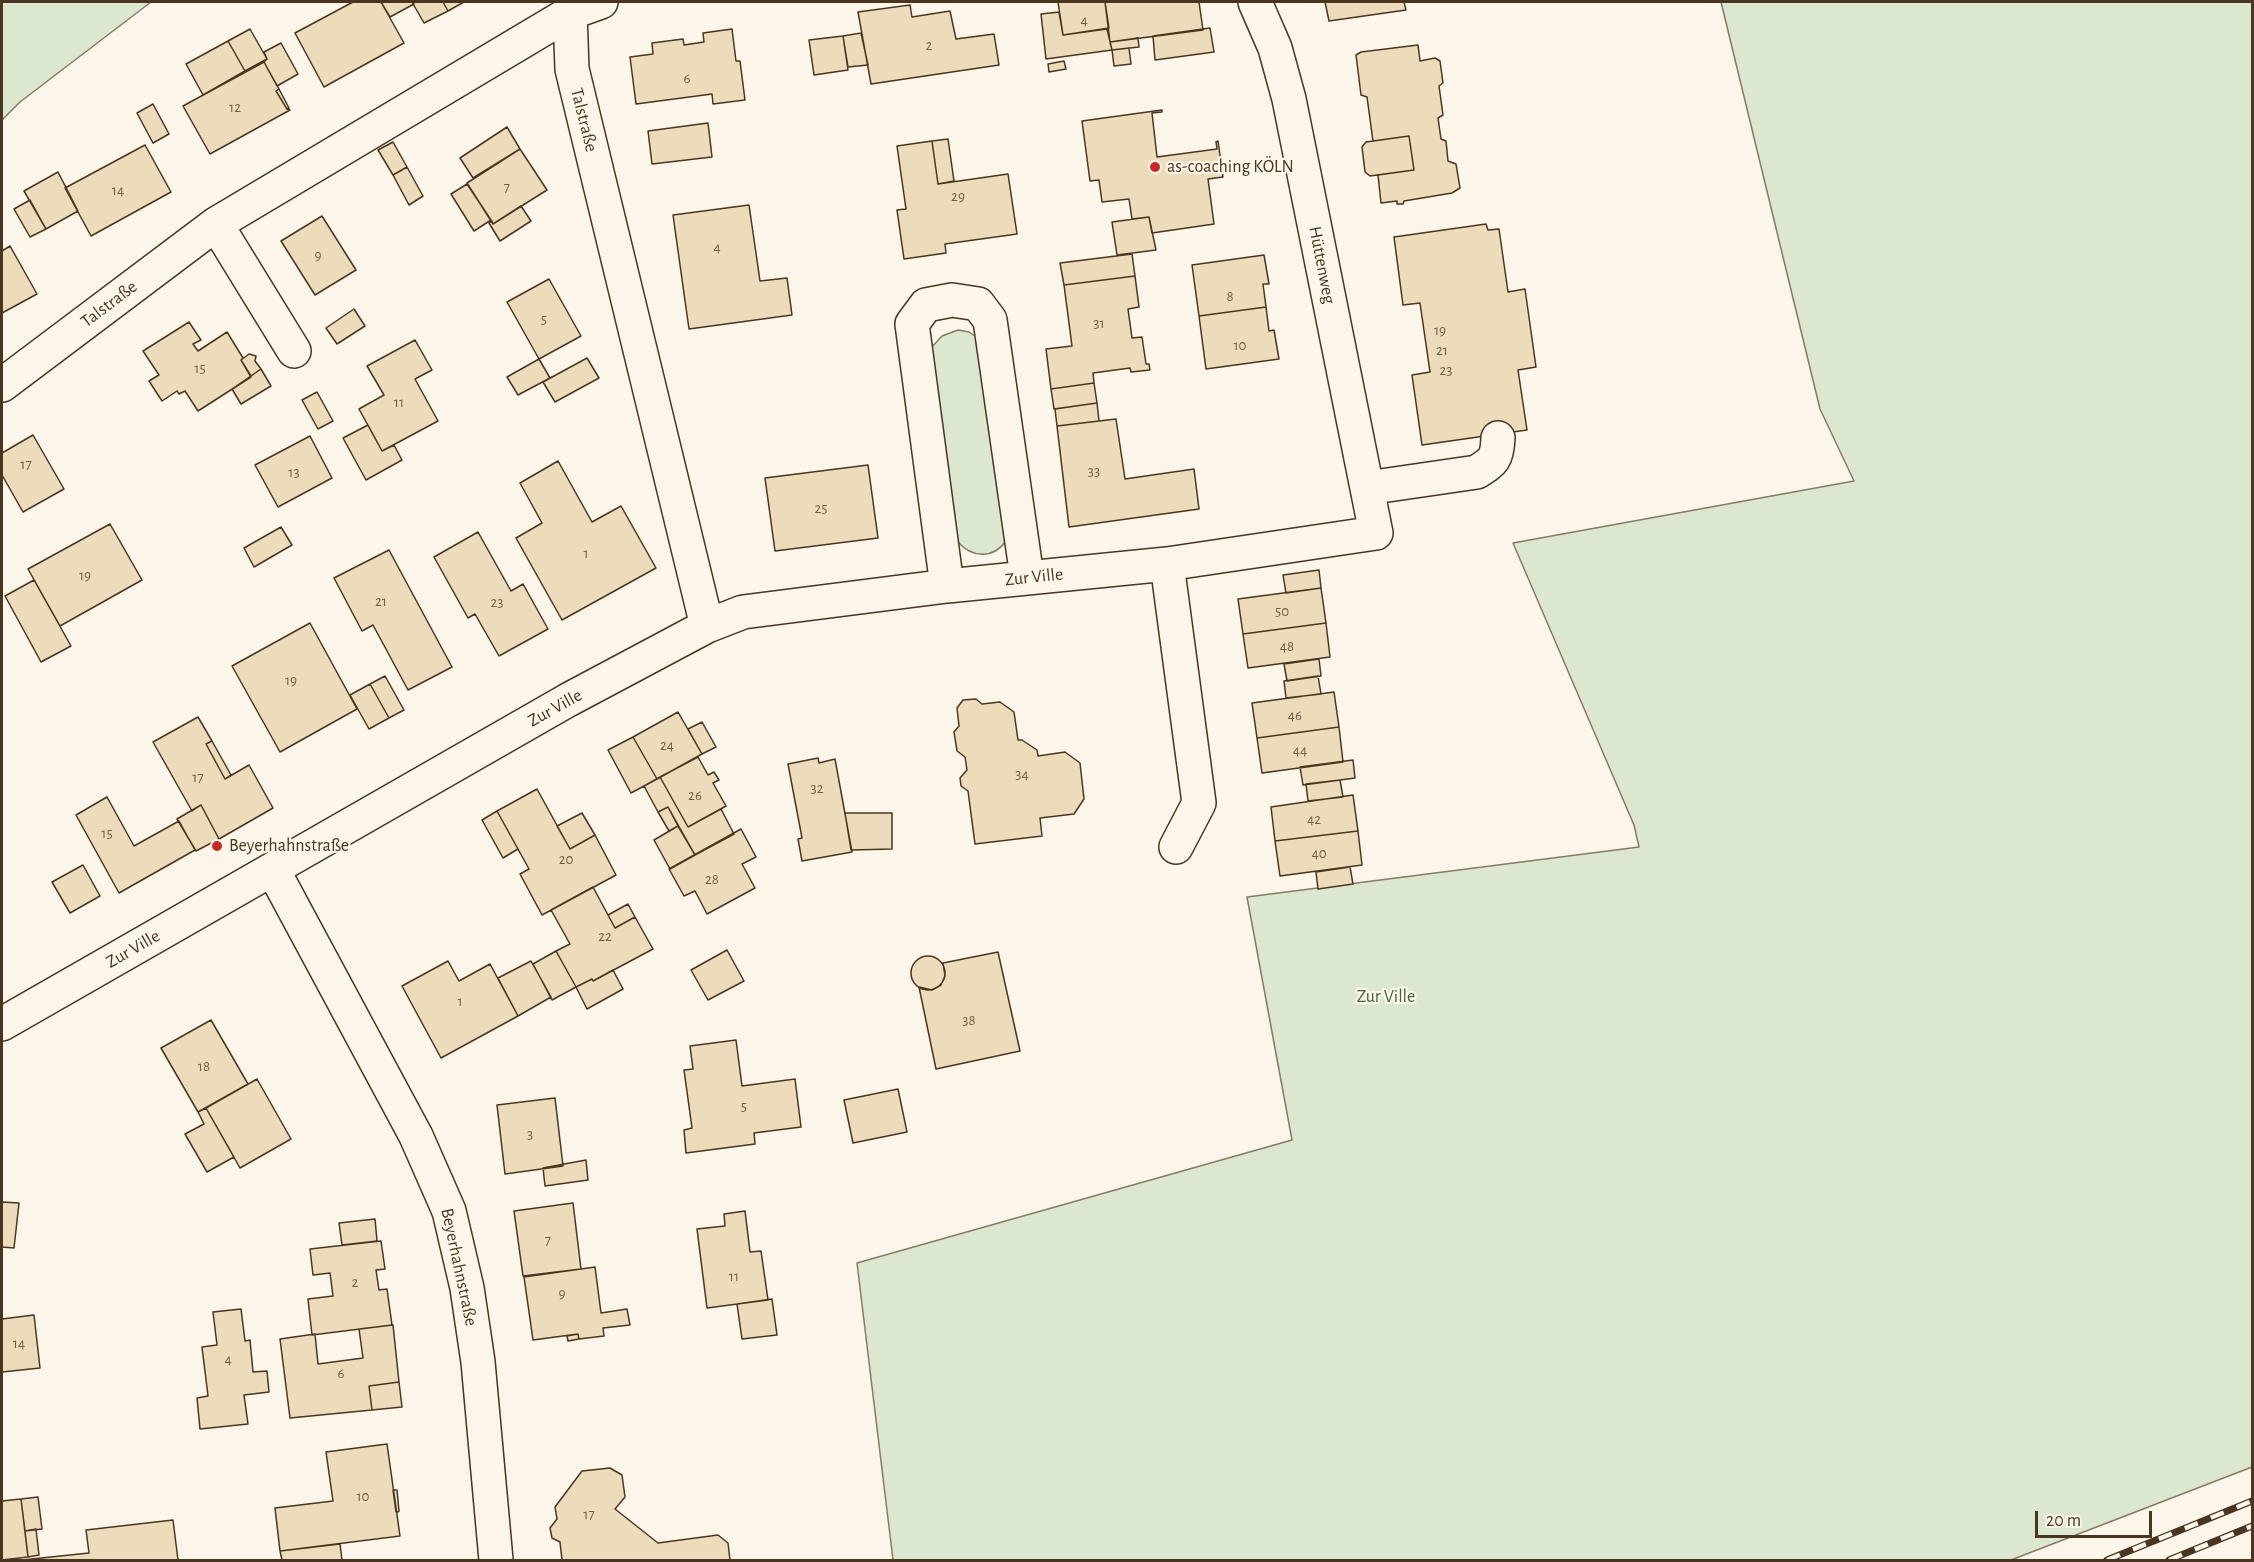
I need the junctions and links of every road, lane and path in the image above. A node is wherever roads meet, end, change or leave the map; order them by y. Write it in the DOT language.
graph roads {
  1 [pos="601,2"];
  2 [pos="1255,2"];
  3 [pos="570,13"];
  4 [pos="216,224"];
  5 [pos="294,351"];
  6 [pos="2,385"];
  7 [pos="1498,438"];
  8 [pos="1367,488"];
  9 [pos="1376,533"];
  10 [pos="1167,564"];
  11 [pos="1027,577"];
  12 [pos="947,586"];
  13 [pos="707,626"];
  14 [pos="1176,848"];
  15 [pos="273,870"];
  16 [pos="2,1024"];
  17 [pos="496,1560"];
  1 -- 3 [label="street"];
  2 -- 8 [label="street, Hüttenweg"];
  3 -- 4 [label="street, Talstraße"];
  3 -- 13 [label="street, Talstraße"];
  4 -- 5 [label="street"];
  4 -- 6 [label="street, Talstraße"];
  7 -- 8 [label="street"];
  8 -- 9 [label="street, Hüttenweg"];
  9 -- 10 [label="street, Zur Ville"];
  10 -- 11 [label="street, Zur Ville"];
  10 -- 14 [label="street"];
  11 -- 12 [label="street, Zur Ville"];
  11 -- 12 [label="street"];
  12 -- 13 [label="street, Zur Ville"];
  13 -- 15 [label="street, Zur Ville"];
  15 -- 16 [label="street, Zur Ville"];
  15 -- 17 [label="street, Beyerhahnstraße"];
}
